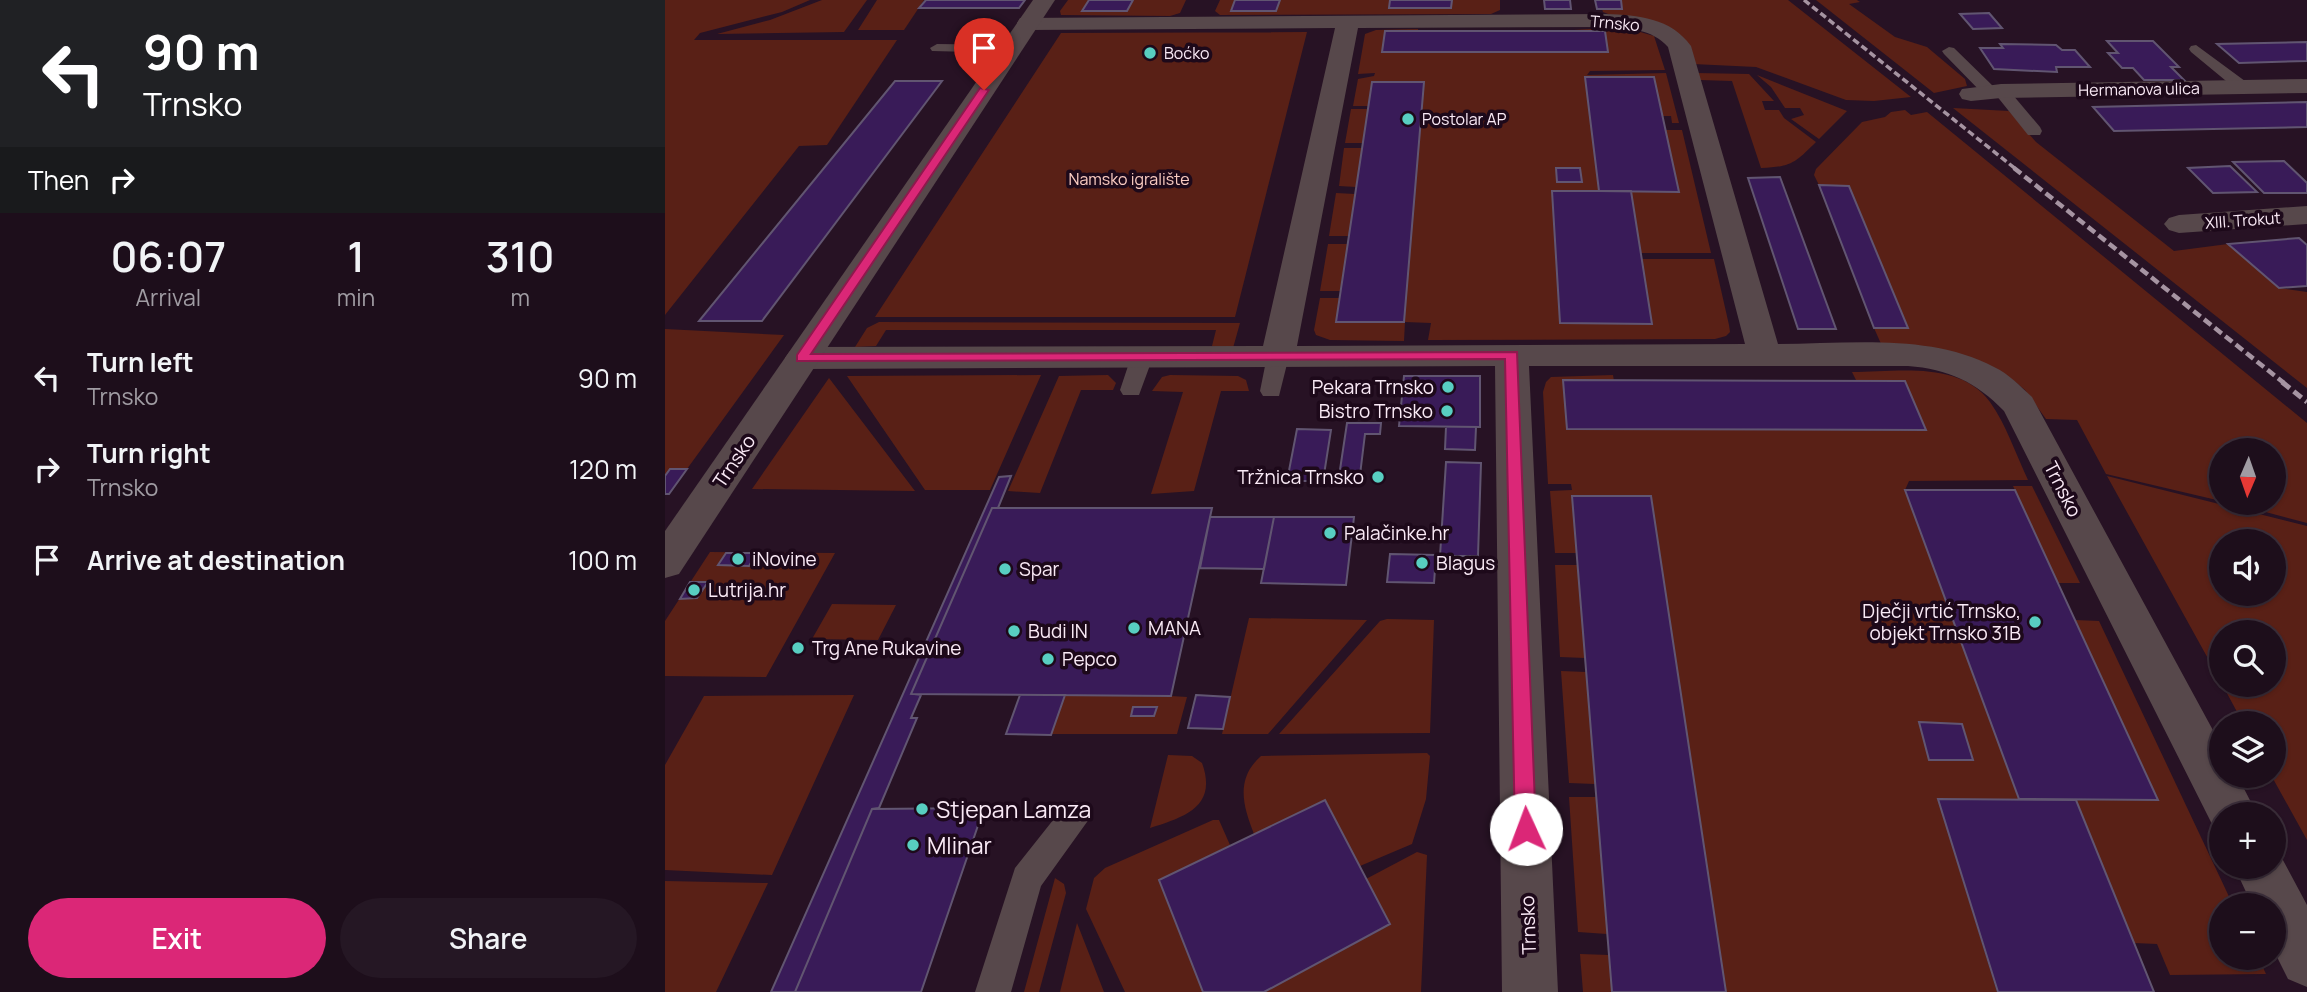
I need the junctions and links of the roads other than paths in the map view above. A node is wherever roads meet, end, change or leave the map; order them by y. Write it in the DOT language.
graph roads {
  1 [pos="1203,0"];
  2 [pos="1518,10"];
  3 [pos="1036,12"];
  4 [pos="1348,21"];
  5 [pos="1193,22"];
  6 [pos="937,48"];
  7 [pos="1011,49"];
  8 [pos="2196,49"];
  9 [pos="1949,51"];
  10 [pos="2307,86"];
  11 [pos="2243,87"];
  12 [pos="1987,92"];
  13 [pos="2034,131"];
  14 [pos="2307,215"];
  15 [pos="2179,225"];
  16 [pos="1764,354"];
  17 [pos="1512,355"];
  18 [pos="1278,356"];
  19 [pos="1142,357"];
  20 [pos="801,358"];
  21 [pos="1131,390"];
  22 [pos="1271,391"];
  23 [pos="665,563"];
  24 [pos="2226,802"];
  25 [pos="1076,815"];
  26 [pos="2266,879"];
  27 [pos="2307,960"];
  28 [pos="993,992"];
  29 [pos="1530,992"];
  1 -- 5 [label="street"];
  2 -- 4 [label="street, Trnsko"];
  2 -- 16 [label="street, Trnsko"];
  3 -- 5 [label="street, Trnsko"];
  3 -- 7 [label="street, Trnsko"];
  4 -- 5 [label="street, Trnsko"];
  4 -- 18 [label="street"];
  6 -- 7 [label="lane"];
  7 -- 20 [label="street, Trnsko"];
  8 -- 11 [label="lane"];
  9 -- 12 [label="lane"];
  10 -- 11 [label="street, Hermanova ulica"];
  11 -- 12 [label="street, Hermanova ulica"];
  12 -- 13 [label="lane"];
  14 -- 15 [label="street, XIII. Trokut"];
  16 -- 17 [label="street, Trnsko"];
  16 -- 24 [label="street, Trnsko"];
  17 -- 18 [label="street, Trnsko"];
  17 -- 29 [label="street, Trnsko"];
  18 -- 19 [label="street, Trnsko"];
  18 -- 22 [label="lane"];
  19 -- 20 [label="street, Trnsko"];
  19 -- 21 [label="lane"];
  20 -- 23 [label="street, Trnsko"];
  25 -- 28 [label="lane"];
  26 -- 27 [label="street"];
}
